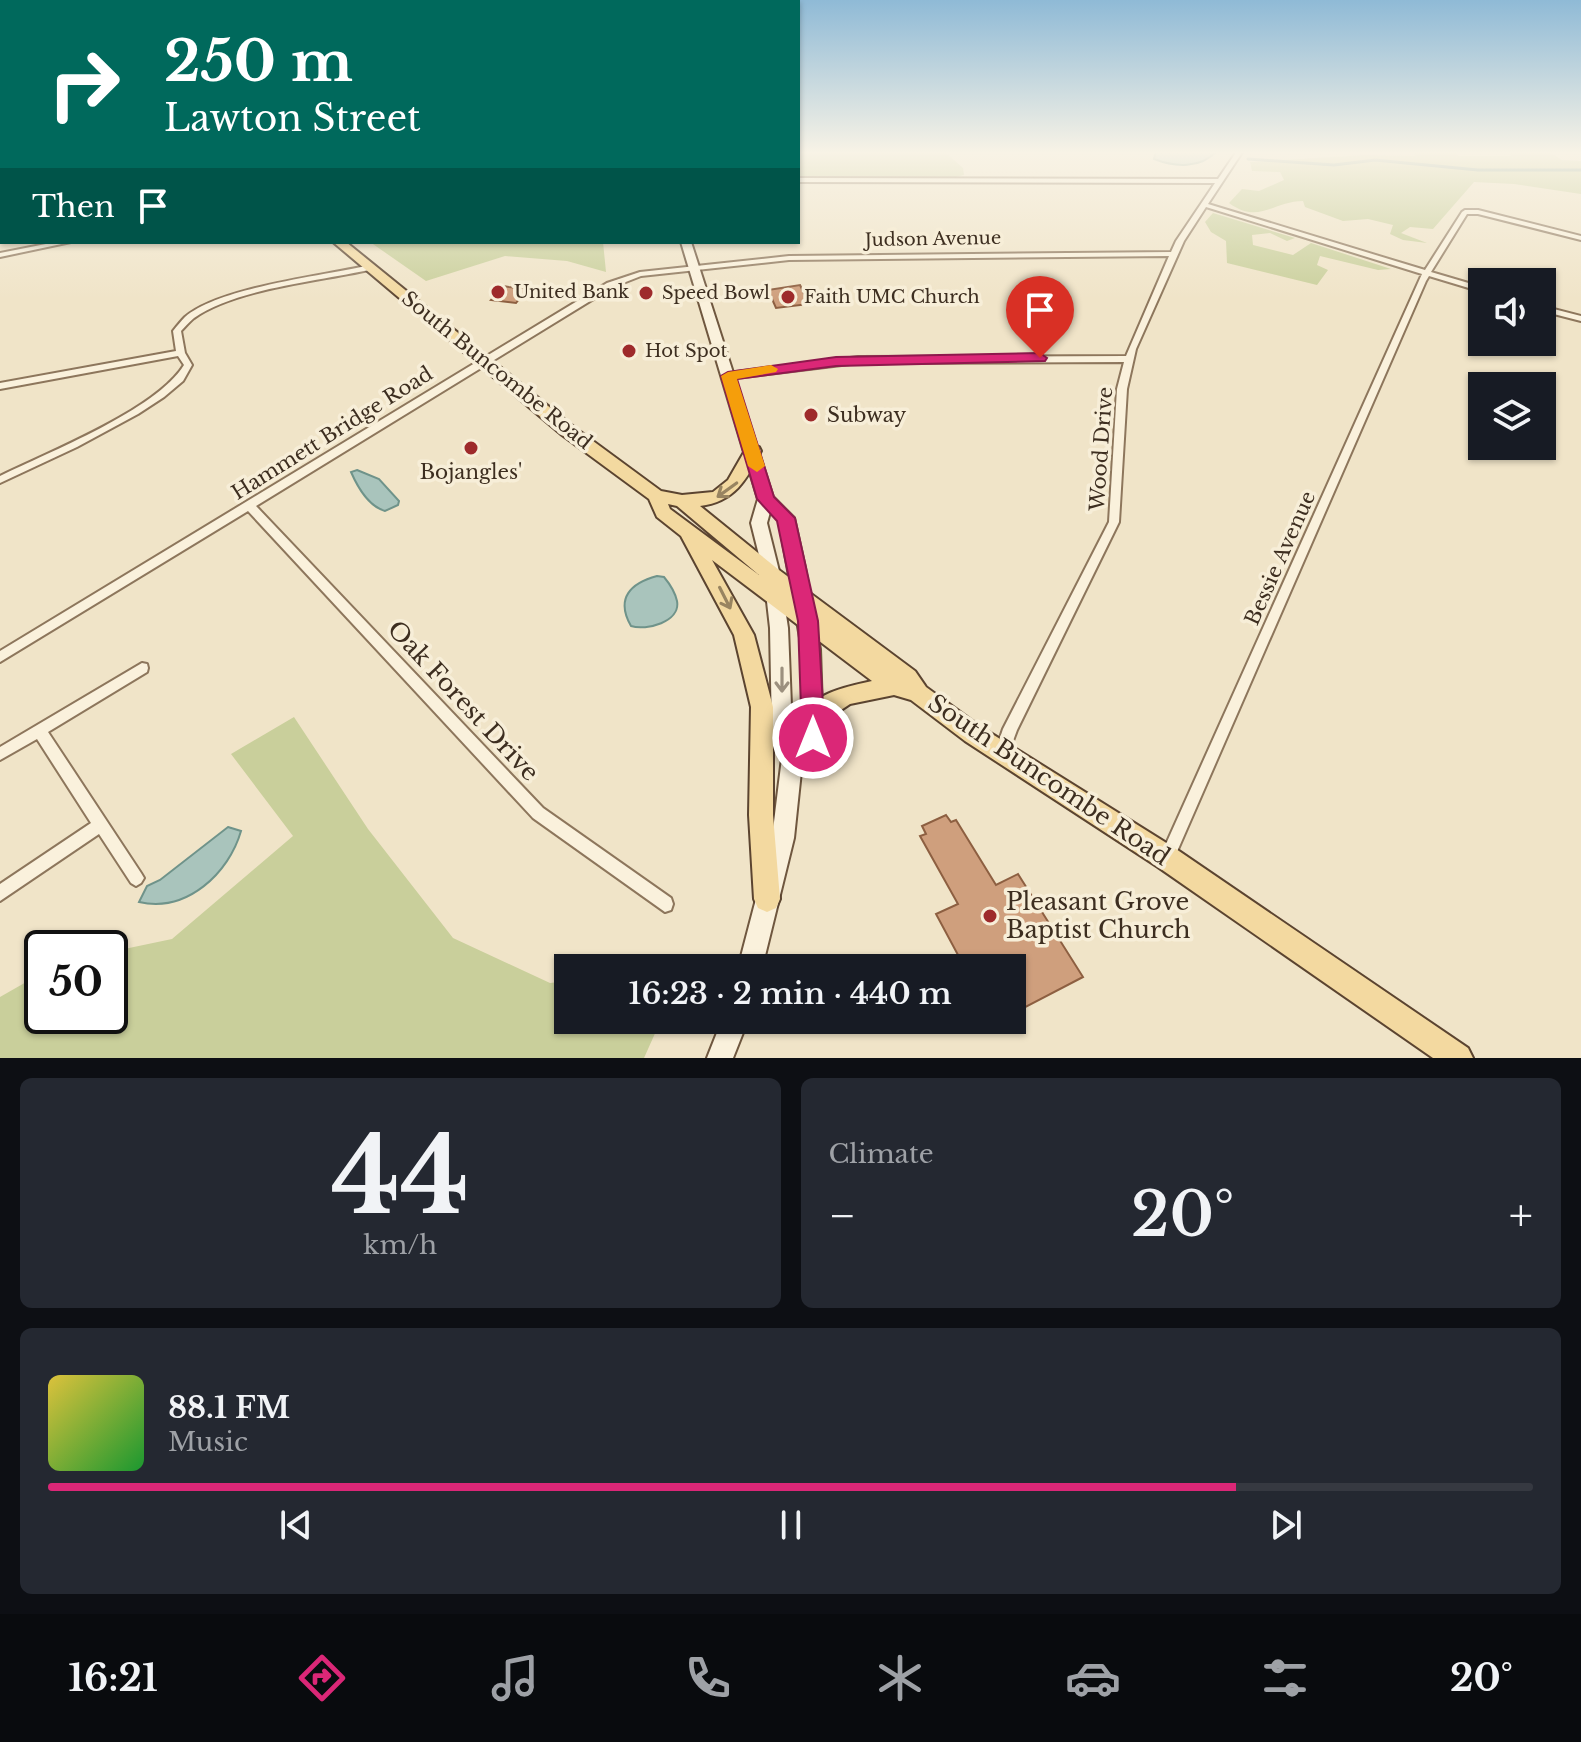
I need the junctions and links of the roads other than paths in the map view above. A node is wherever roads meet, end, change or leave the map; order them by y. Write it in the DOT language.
graph roads {
  1 [pos="1208,200"];
  2 [pos="1205,205"];
  3 [pos="1581,238"];
  4 [pos="57,244"];
  5 [pos="341,244"];
  6 [pos="686,244"];
  7 [pos="1174,254"];
  8 [pos="0,255"];
  9 [pos="370,267"];
  10 [pos="692,267"];
  11 [pos="1428,273"];
  12 [pos="1468,286"];
  13 [pos="1556,312"];
  14 [pos="1581,319"];
  15 [pos="181,353"];
  16 [pos="1129,359"];
  17 [pos="484,361"];
  18 [pos="728,376"];
  19 [pos="0,386"];
  20 [pos="753,451"];
  21 [pos="0,480"];
  22 [pos="656,496"];
  23 [pos="766,499"];
  24 [pos="682,501"];
  25 [pos="249,505"];
  26 [pos="687,530"];
  27 [pos="772,575"];
  28 [pos="774,596"];
  29 [pos="803,598"];
  30 [pos="808,621"];
  31 [pos="0,657"];
  32 [pos="142,668"];
  33 [pos="894,686"];
  34 [pos="918,693"];
  35 [pos="815,715"];
  36 [pos="39,731"];
  37 [pos="1002,753"];
  38 [pos="0,754"];
  39 [pos="792,758"];
  40 [pos="100,825"];
  41 [pos="1167,858"];
  42 [pos="136,878"];
  43 [pos="0,893"];
  44 [pos="767,899"];
  45 [pos="665,904"];
  46 [pos="753,954"];
  47 [pos="729,1034"];
  48 [pos="720,1058"];
  49 [pos="1458,1058"];
  1 -- 2 [label="street, Wood Drive"];
  2 -- 7 [label="street, Wood Drive"];
  2 -- 11 [label="street"];
  3 -- 11 [label="street, Bessie Avenue"];
  4 -- 8 [label="street"];
  5 -- 9 [label="main road, South Buncombe Road"];
  6 -- 10 [label="main road"];
  7 -- 10 [label="street, Judson Avenue"];
  7 -- 16 [label="street, Wood Drive"];
  9 -- 15 [label="street"];
  9 -- 17 [label="main road, South Buncombe Road"];
  10 -- 17 [label="street, Hammett Bridge Road"];
  10 -- 18 [label="main road"];
  11 -- 12 [label="street"];
  11 -- 41 [label="street, Bessie Avenue"];
  13 -- 14 [label="street"];
  15 -- 19 [label="street"];
  15 -- 21 [label="street"];
  16 -- 18 [label="street"];
  16 -- 37 [label="street, Wood Drive"];
  17 -- 22 [label="main road, South Buncombe Road"];
  17 -- 25 [label="street, Hammett Bridge Road"];
  18 -- 20 [label="main road"];
  20 -- 23 [label="main road"];
  20 -- 24 [label="main road, one-way"];
  22 -- 24 [label="main road, South Buncombe Road"];
  22 -- 26 [label="main road, South Buncombe Road"];
  23 -- 27 [label="main road"];
  23 -- 29 [label="main road"];
  24 -- 27 [label="main road, South Buncombe Road"];
  25 -- 31 [label="street, Hammett Bridge Road"];
  25 -- 45 [label="street, Oak Forest Drive"];
  26 -- 28 [label="main road, South Buncombe Road"];
  26 -- 44 [label="main road, one-way"];
  27 -- 28 [label="main road"];
  27 -- 29 [label="main road, South Buncombe Road"];
  28 -- 30 [label="main road, South Buncombe Road"];
  28 -- 39 [label="main road, one-way"];
  29 -- 30 [label="main road"];
  29 -- 34 [label="main road, South Buncombe Road"];
  30 -- 33 [label="main road, South Buncombe Road"];
  30 -- 35 [label="main road"];
  32 -- 36 [label="street"];
  33 -- 34 [label="main road, South Buncombe Road"];
  33 -- 35 [label="main road"];
  34 -- 37 [label="main road, South Buncombe Road"];
  35 -- 39 [label="main road"];
  36 -- 38 [label="street"];
  36 -- 40 [label="street"];
  37 -- 41 [label="main road, South Buncombe Road"];
  39 -- 44 [label="main road"];
  40 -- 42 [label="street"];
  40 -- 43 [label="street"];
  41 -- 49 [label="main road, South Buncombe Road"];
  44 -- 46 [label="main road"];
  47 -- 48 [label="main road"];
}
